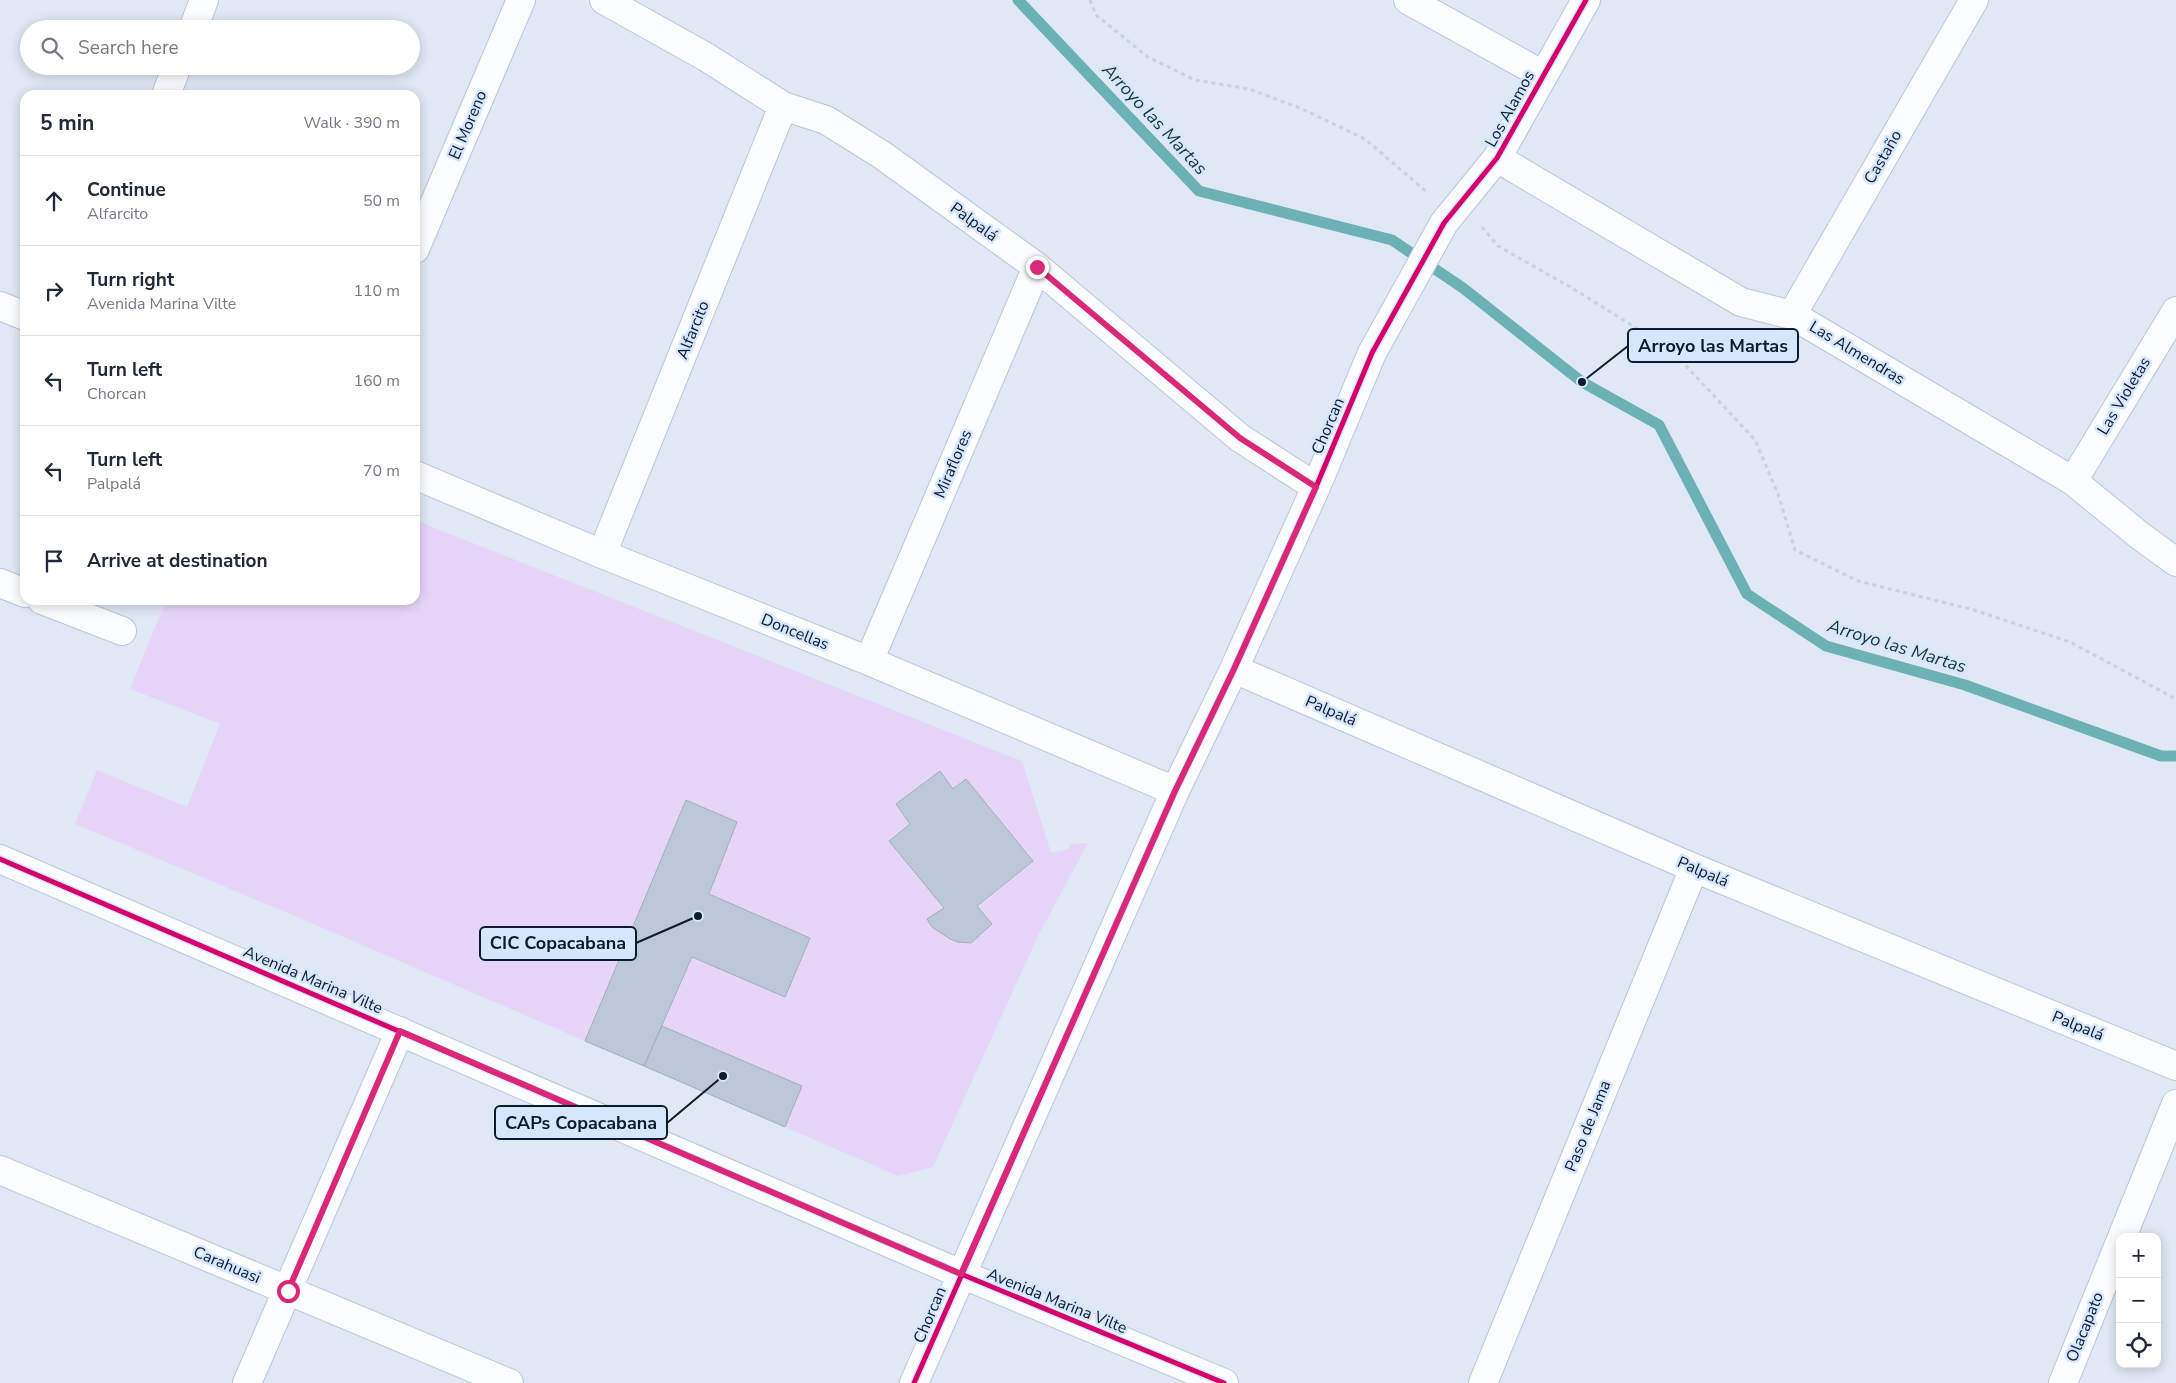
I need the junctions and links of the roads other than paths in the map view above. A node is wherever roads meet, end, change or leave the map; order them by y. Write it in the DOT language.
graph roads {
  1 [pos="204,0"];
  2 [pos="521,0"];
  3 [pos="604,0"];
  4 [pos="1408,0"];
  5 [pos="1586,0"];
  6 [pos="1974,0"];
  7 [pos="196,20"];
  8 [pos="174,75"];
  9 [pos="1543,76"];
  10 [pos="168,90"];
  11 [pos="784,106"];
  12 [pos="1497,158"];
  13 [pos="1451,215"];
  14 [pos="420,237"];
  15 [pos="1037,267"];
  16 [pos="0,306"];
  17 [pos="2176,310"];
  18 [pos="20,314"];
  19 [pos="1792,315"];
  20 [pos="420,476"];
  21 [pos="2073,481"];
  22 [pos="1316,487"];
  23 [pos="602,554"];
  24 [pos="2176,562"];
  25 [pos="0,583"];
  26 [pos="20,591"];
  27 [pos="54,605"];
  28 [pos="122,632"];
  29 [pos="869,662"];
  30 [pos="1234,669"];
  31 [pos="1175,791"];
  32 [pos="0,859"];
  33 [pos="1694,868"];
  34 [pos="400,1031"];
  35 [pos="2176,1066"];
  36 [pos="2176,1104"];
  37 [pos="0,1170"];
  38 [pos="2124,1233"];
  39 [pos="2116,1252"];
  40 [pos="961,1274"];
  41 [pos="288,1291"];
  42 [pos="247,1383"];
  43 [pos="509,1383"];
  44 [pos="914,1383"];
  45 [pos="1224,1383"];
  46 [pos="1483,1383"];
  47 [pos="2062,1383"];
  1 -- 7 [label="street"];
  2 -- 14 [label="street, El Moreno"];
  3 -- 11 [label="street, Palpalá"];
  4 -- 9 [label="street"];
  5 -- 9 [label="street, Los Alamos"];
  6 -- 19 [label="street, Castaño"];
  8 -- 10 [label="street"];
  9 -- 12 [label="street, Los Alamos"];
  11 -- 15 [label="street, Palpalá"];
  11 -- 23 [label="street, Alfarcito"];
  12 -- 13 [label="street, Los Alamos"];
  12 -- 19 [label="street, Las Almendras"];
  13 -- 22 [label="street, Chorcan"];
  15 -- 22 [label="street, Palpalá"];
  15 -- 29 [label="street, Miraflores"];
  16 -- 18 [label="street"];
  17 -- 21 [label="street, Las Violetas"];
  19 -- 21 [label="street, Las Almendras"];
  20 -- 23 [label="street, Doncellas"];
  21 -- 24 [label="street, Las Almendras"];
  22 -- 30 [label="street, Chorcan"];
  23 -- 29 [label="street, Doncellas"];
  25 -- 26 [label="street"];
  27 -- 28 [label="street"];
  29 -- 31 [label="street, Doncellas"];
  30 -- 31 [label="street, Chorcan"];
  30 -- 33 [label="street, Palpalá"];
  31 -- 40 [label="street, Chorcan"];
  32 -- 34 [label="street, Avenida Marina Vilte"];
  33 -- 35 [label="street, Palpalá"];
  33 -- 46 [label="street, Paso de Jama"];
  34 -- 40 [label="street, Avenida Marina Vilte"];
  34 -- 41 [label="street"];
  36 -- 38 [label="street"];
  37 -- 41 [label="street, Carahuasi"];
  39 -- 47 [label="street, Olacapato"];
  40 -- 44 [label="street, Chorcan"];
  40 -- 45 [label="street, Avenida Marina Vilte"];
  41 -- 42 [label="street"];
  41 -- 43 [label="street, Carahuasi"];
}
